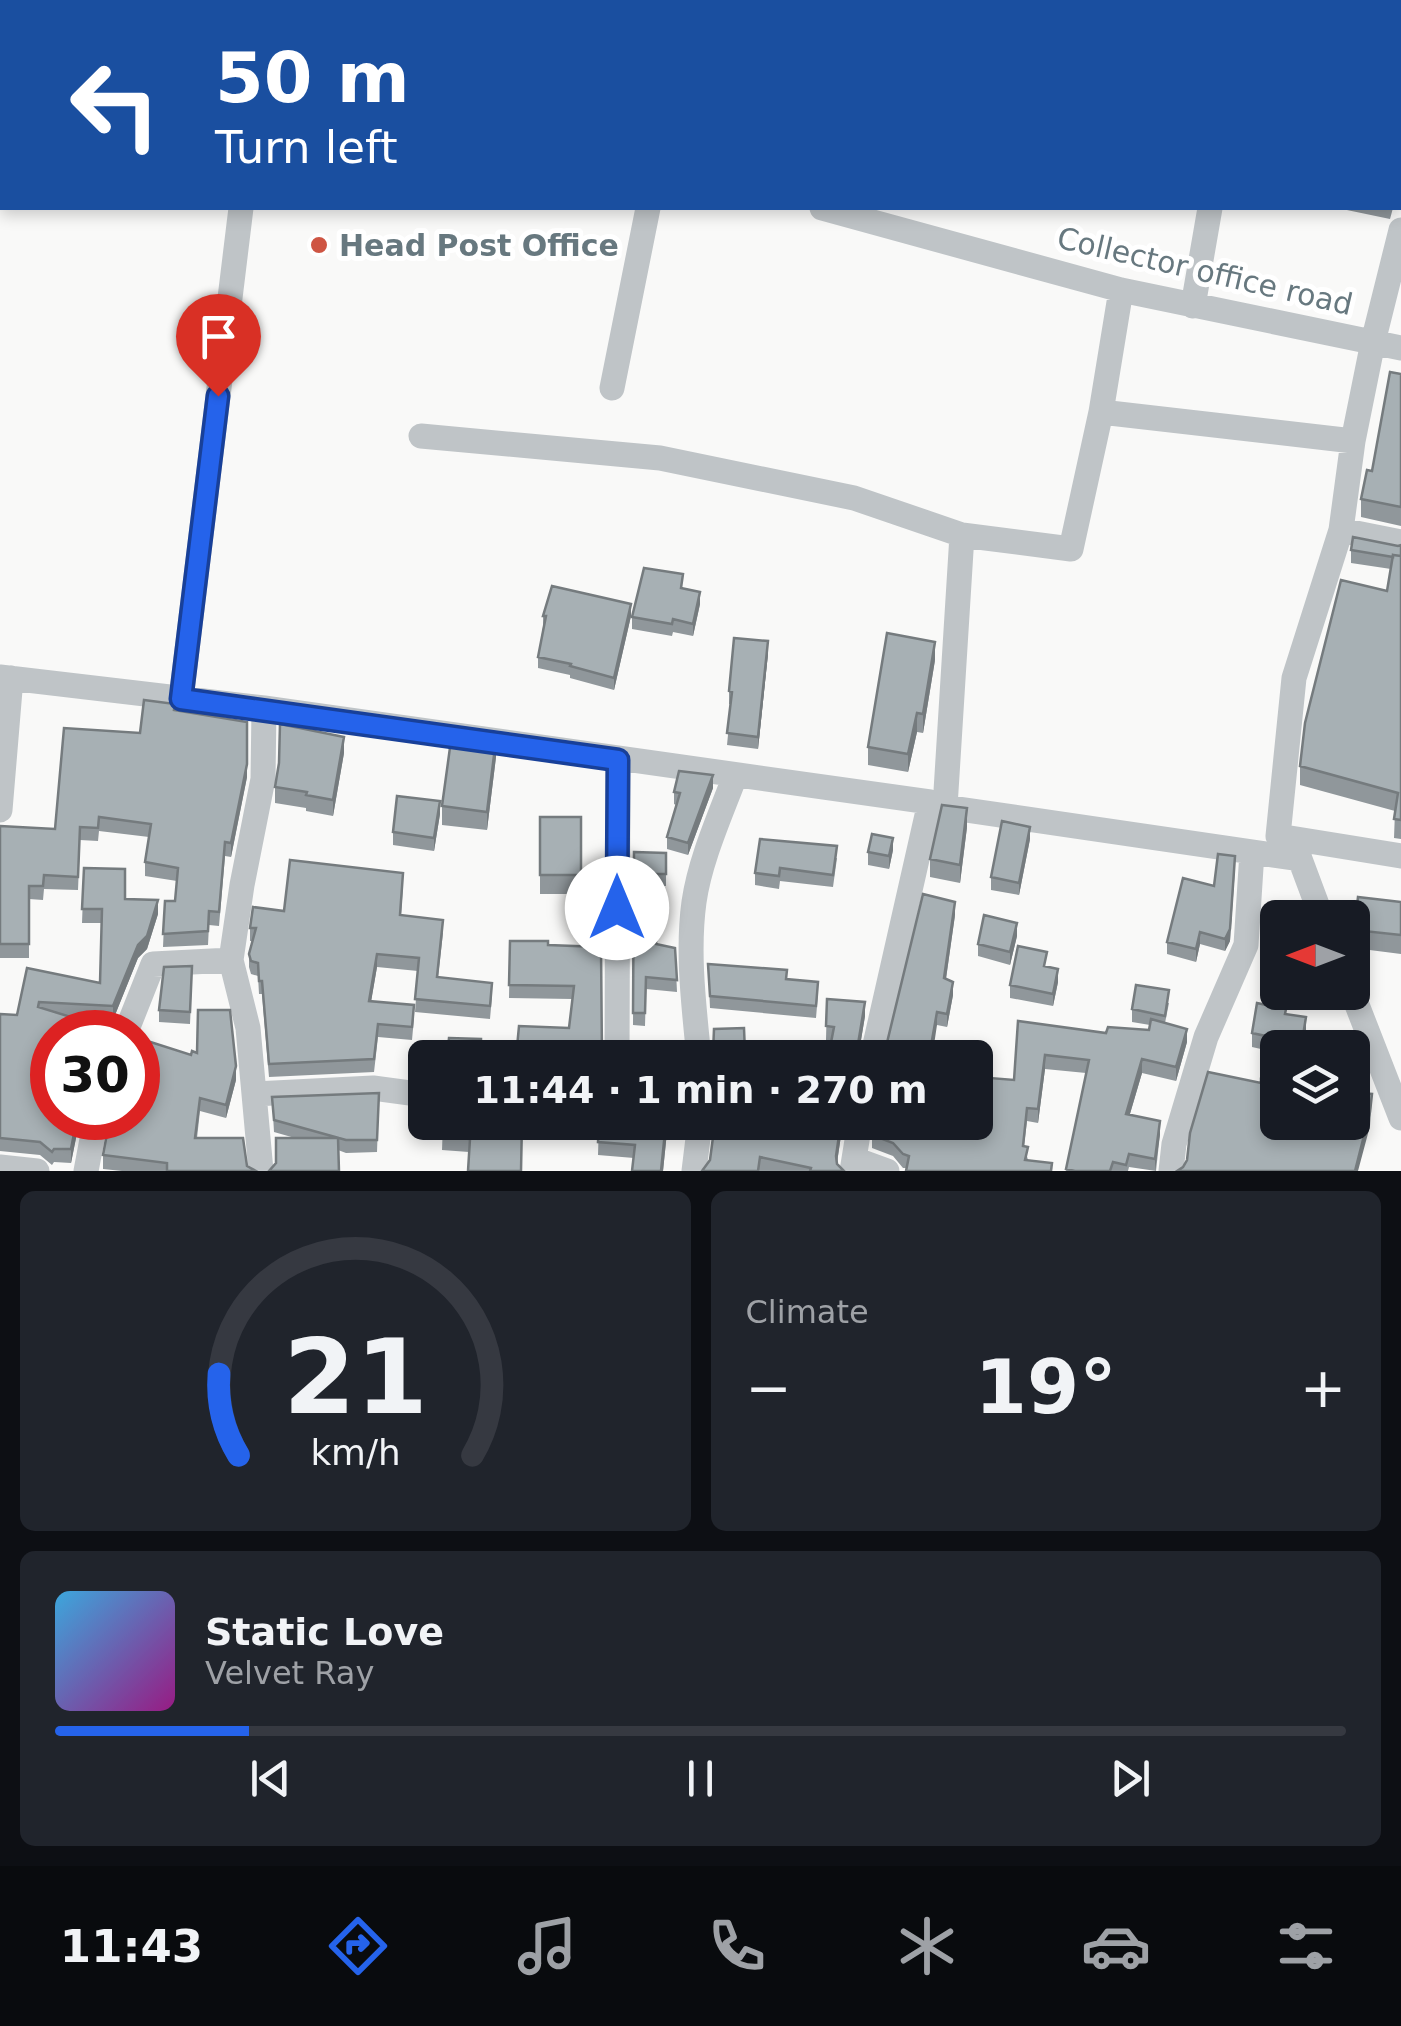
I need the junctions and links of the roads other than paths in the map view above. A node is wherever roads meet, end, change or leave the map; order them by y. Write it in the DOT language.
graph roads {
  1 [pos="241,210"];
  2 [pos="648,210"];
  3 [pos="829,210"];
  4 [pos="1210,210"];
  5 [pos="1401,230"];
  6 [pos="1122,290"];
  7 [pos="1193,306"];
  8 [pos="1372,342"];
  9 [pos="1401,348"];
  10 [pos="612,388"];
  11 [pos="1101,412"];
  12 [pos="422,436"];
  13 [pos="1352,441"];
  14 [pos="1340,530"];
  15 [pos="962,535"];
  16 [pos="1401,542"];
  17 [pos="5,677"];
  18 [pos="181,699"];
  19 [pos="264,708"];
  20 [pos="618,760"];
  21 [pos="735,776"];
  22 [pos="938,805"];
  23 [pos="0,810"];
  24 [pos="1278,836"];
  25 [pos="1252,852"];
  26 [pos="1401,856"];
  27 [pos="1300,859"];
  28 [pos="1315,900"];
  29 [pos="231,960"];
  30 [pos="135,1010"];
  31 [pos="1359,1010"];
  32 [pos="617,1040"];
  33 [pos="696,1040"];
  34 [pos="877,1040"];
  35 [pos="408,1092"];
  36 [pos="254,1094"];
  37 [pos="1401,1118"];
  38 [pos="92,1140"];
  39 [pos="698,1140"];
  40 [pos="857,1140"];
  41 [pos="853,1165"];
  42 [pos="0,1168"];
  43 [pos="37,1171"];
  44 [pos="86,1171"];
  45 [pos="261,1171"];
  46 [pos="694,1171"];
  47 [pos="888,1171"];
  48 [pos="1170,1171"];
  1 -- 18 [label="street"];
  2 -- 10 [label="street"];
  3 -- 6 [label="street, Collector office road"];
  4 -- 7 [label="street"];
  5 -- 8 [label="street"];
  6 -- 7 [label="street, Collector office road"];
  6 -- 11 [label="street"];
  7 -- 8 [label="street, Collector office road"];
  8 -- 9 [label="street, Collector office road"];
  8 -- 13 [label="street"];
  11 -- 13 [label="street"];
  11 -- 15 [label="street"];
  12 -- 15 [label="street"];
  13 -- 14 [label="street"];
  14 -- 16 [label="street"];
  14 -- 24 [label="street"];
  15 -- 22 [label="street"];
  17 -- 18 [label="street"];
  17 -- 23 [label="street"];
  18 -- 19 [label="street"];
  19 -- 20 [label="street"];
  19 -- 29 [label="street"];
  20 -- 21 [label="street"];
  20 -- 32 [label="street"];
  21 -- 22 [label="street"];
  21 -- 33 [label="street"];
  22 -- 25 [label="street"];
  22 -- 34 [label="street"];
  24 -- 26 [label="street"];
  24 -- 27 [label="street"];
  25 -- 27 [label="street"];
  25 -- 48 [label="street"];
  27 -- 28 [label="street"];
  29 -- 30 [label="street"];
  29 -- 36 [label="street"];
  31 -- 37 [label="street"];
  35 -- 36 [label="street"];
  36 -- 45 [label="street"];
  38 -- 44 [label="street"];
  39 -- 46 [label="street"];
  40 -- 41 [label="street"];
  41 -- 47 [label="street"];
  42 -- 43 [label="street"];
}
